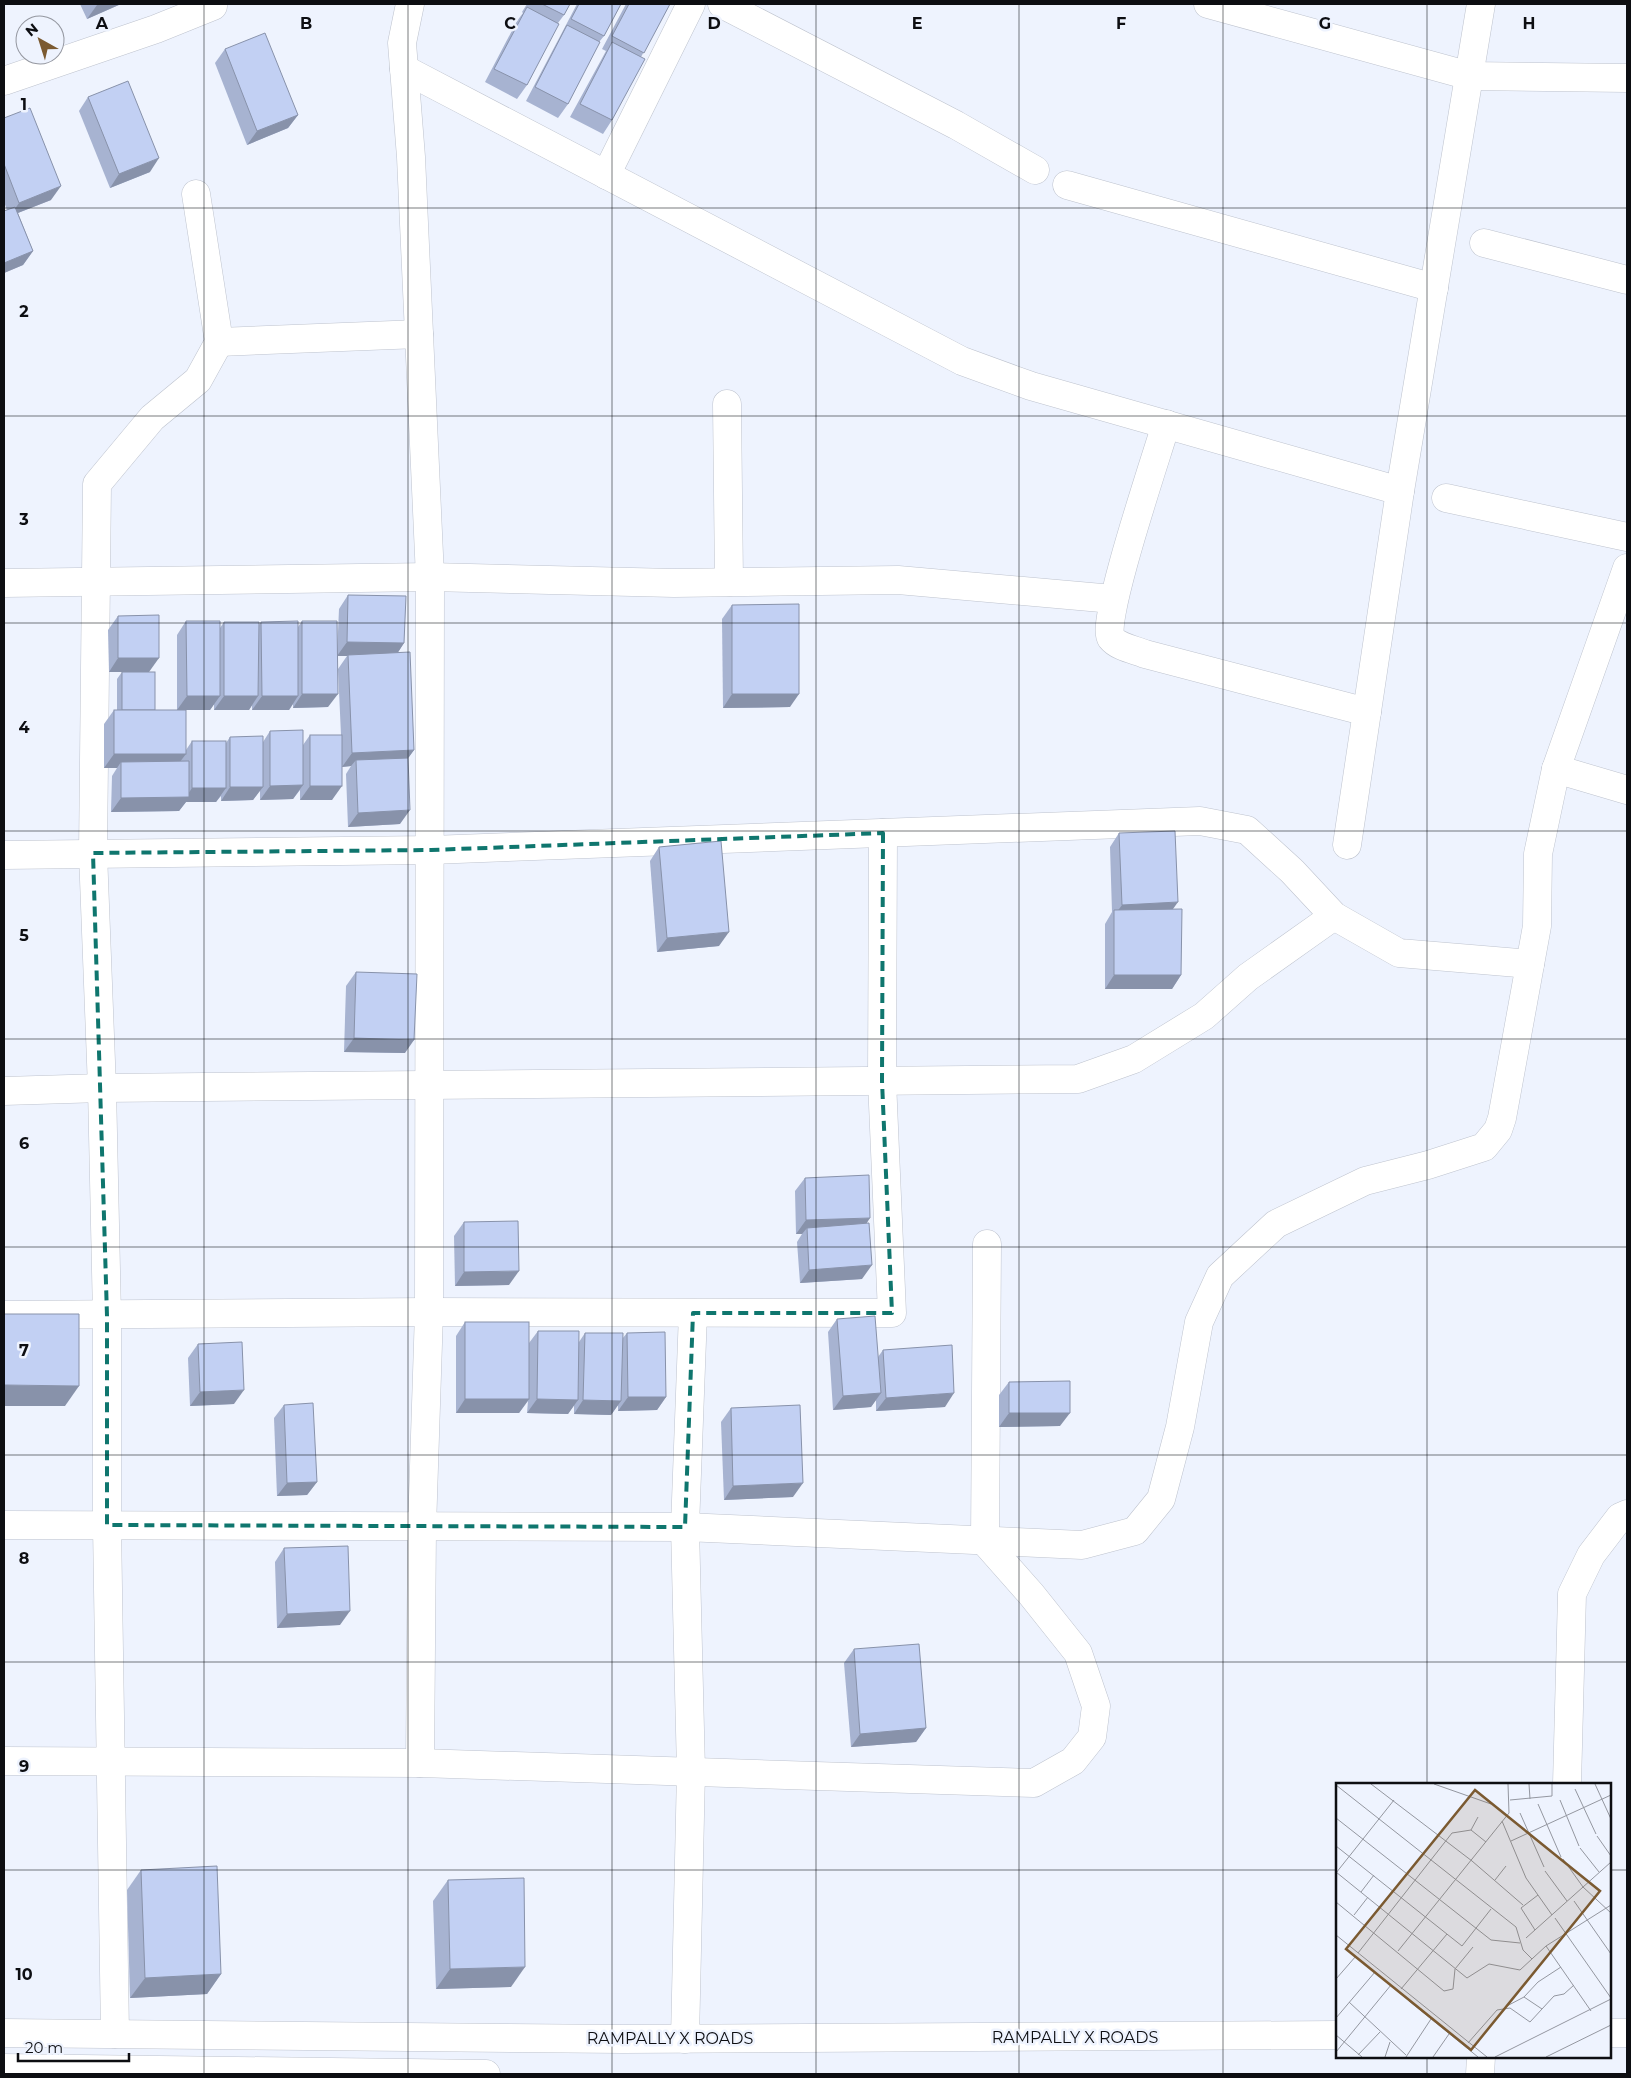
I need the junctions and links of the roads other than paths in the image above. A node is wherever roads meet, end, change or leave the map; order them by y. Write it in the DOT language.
graph roads {
  1 [pos="410,4"];
  2 [pos="691,4"];
  3 [pos="722,4"];
  4 [pos="1208,4"];
  5 [pos="1481,4"];
  6 [pos="213,6"];
  7 [pos="404,69"];
  8 [pos="1470,76"];
  9 [pos="1627,78"];
  10 [pos="4,81"];
  11 [pos="1035,170"];
  12 [pos="606,176"];
  13 [pos="1067,185"];
  14 [pos="196,194"];
  15 [pos="1484,243"];
  16 [pos="1627,280"];
  17 [pos="1434,288"];
  18 [pos="419,334"];
  19 [pos="218,342"];
  20 [pos="727,404"];
  21 [pos="1166,424"];
  22 [pos="1400,491"];
  23 [pos="1446,498"];
  24 [pos="1627,537"];
  25 [pos="1627,568"];
  26 [pos="430,577"];
  27 [pos="96,582"];
  28 [pos="729,582"];
  29 [pos="4,583"];
  30 [pos="1114,599"];
  31 [pos="1367,712"];
  32 [pos="1556,769"];
  33 [pos="1627,790"];
  34 [pos="883,834"];
  35 [pos="1348,845"];
  36 [pos="431,850"];
  37 [pos="92,854"];
  38 [pos="4,855"];
  39 [pos="1334,916"];
  40 [pos="1530,964"];
  41 [pos="882,1081"];
  42 [pos="431,1085"];
  43 [pos="102,1088"];
  44 [pos="4,1091"];
  45 [pos="987,1244"];
  46 [pos="429,1312"];
  47 [pos="693,1313"];
  48 [pos="4,1316"];
  49 [pos="107,1316"];
  50 [pos="1625,1509"];
  51 [pos="4,1525"];
  52 [pos="107,1526"];
  53 [pos="685,1527"];
  54 [pos="422,1528"];
  55 [pos="984,1542"];
  56 [pos="4,1761"];
  57 [pos="110,1761"];
  58 [pos="420,1763"];
  59 [pos="692,1771"];
  60 [pos="1567,1783"];
  61 [pos="4,2032"];
  62 [pos="1627,2032"];
  63 [pos="1611,2033"];
  64 [pos="115,2034"];
  65 [pos="1336,2034"];
  66 [pos="685,2039"];
  67 [pos="1481,2058"];
  68 [pos="4,2068"];
  69 [pos="113,2071"];
  70 [pos="376,2073"];
  71 [pos="486,2074"];
  72 [pos="1480,2074"];
  1 -- 7 [label="street"];
  2 -- 12 [label="street"];
  3 -- 11 [label="street"];
  4 -- 8 [label="street"];
  5 -- 8 [label="street"];
  6 -- 10 [label="street"];
  7 -- 12 [label="street"];
  7 -- 18 [label="street"];
  8 -- 9 [label="street"];
  8 -- 17 [label="street"];
  12 -- 21 [label="street"];
  13 -- 17 [label="street"];
  14 -- 19 [label="street"];
  15 -- 16 [label="street"];
  17 -- 22 [label="street"];
  18 -- 19 [label="street"];
  18 -- 26 [label="street"];
  19 -- 27 [label="street"];
  20 -- 28 [label="street"];
  21 -- 22 [label="street"];
  21 -- 30 [label="street"];
  22 -- 31 [label="street"];
  23 -- 24 [label="street"];
  25 -- 32 [label="street"];
  26 -- 27 [label="street"];
  26 -- 28 [label="street"];
  26 -- 36 [label="street"];
  27 -- 29 [label="street"];
  27 -- 37 [label="street"];
  28 -- 30 [label="street"];
  30 -- 31 [label="street"];
  31 -- 35 [label="street"];
  32 -- 33 [label="street"];
  32 -- 40 [label="street"];
  34 -- 36 [label="street"];
  34 -- 39 [label="street"];
  34 -- 41 [label="street"];
  36 -- 37 [label="street"];
  36 -- 42 [label="street"];
  37 -- 38 [label="street"];
  37 -- 43 [label="street"];
  39 -- 40 [label="street"];
  39 -- 41 [label="street"];
  40 -- 55 [label="street"];
  41 -- 42 [label="street"];
  41 -- 47 [label="street"];
  42 -- 43 [label="street"];
  42 -- 46 [label="street"];
  43 -- 44 [label="street"];
  43 -- 49 [label="street"];
  45 -- 55 [label="street"];
  46 -- 47 [label="street"];
  46 -- 49 [label="street"];
  46 -- 54 [label="street"];
  47 -- 53 [label="street"];
  48 -- 49 [label="street"];
  49 -- 52 [label="street"];
  50 -- 60 [label="street"];
  51 -- 52 [label="street"];
  52 -- 54 [label="street"];
  52 -- 57 [label="street"];
  53 -- 54 [label="street"];
  53 -- 55 [label="street"];
  53 -- 59 [label="street"];
  54 -- 58 [label="street"];
  55 -- 59 [label="street"];
  56 -- 57 [label="street"];
  57 -- 58 [label="street"];
  57 -- 64 [label="street"];
  58 -- 59 [label="street"];
  59 -- 66 [label="street"];
  61 -- 64 [label="street, RAMPALLY X ROADS"];
  62 -- 63 [label="street"];
  64 -- 66 [label="street, RAMPALLY X ROADS"];
  65 -- 66 [label="street, RAMPALLY X ROADS"];
  67 -- 72 [label="street"];
  68 -- 69 [label="street"];
  69 -- 70 [label="street"];
  70 -- 71 [label="street"];
}
